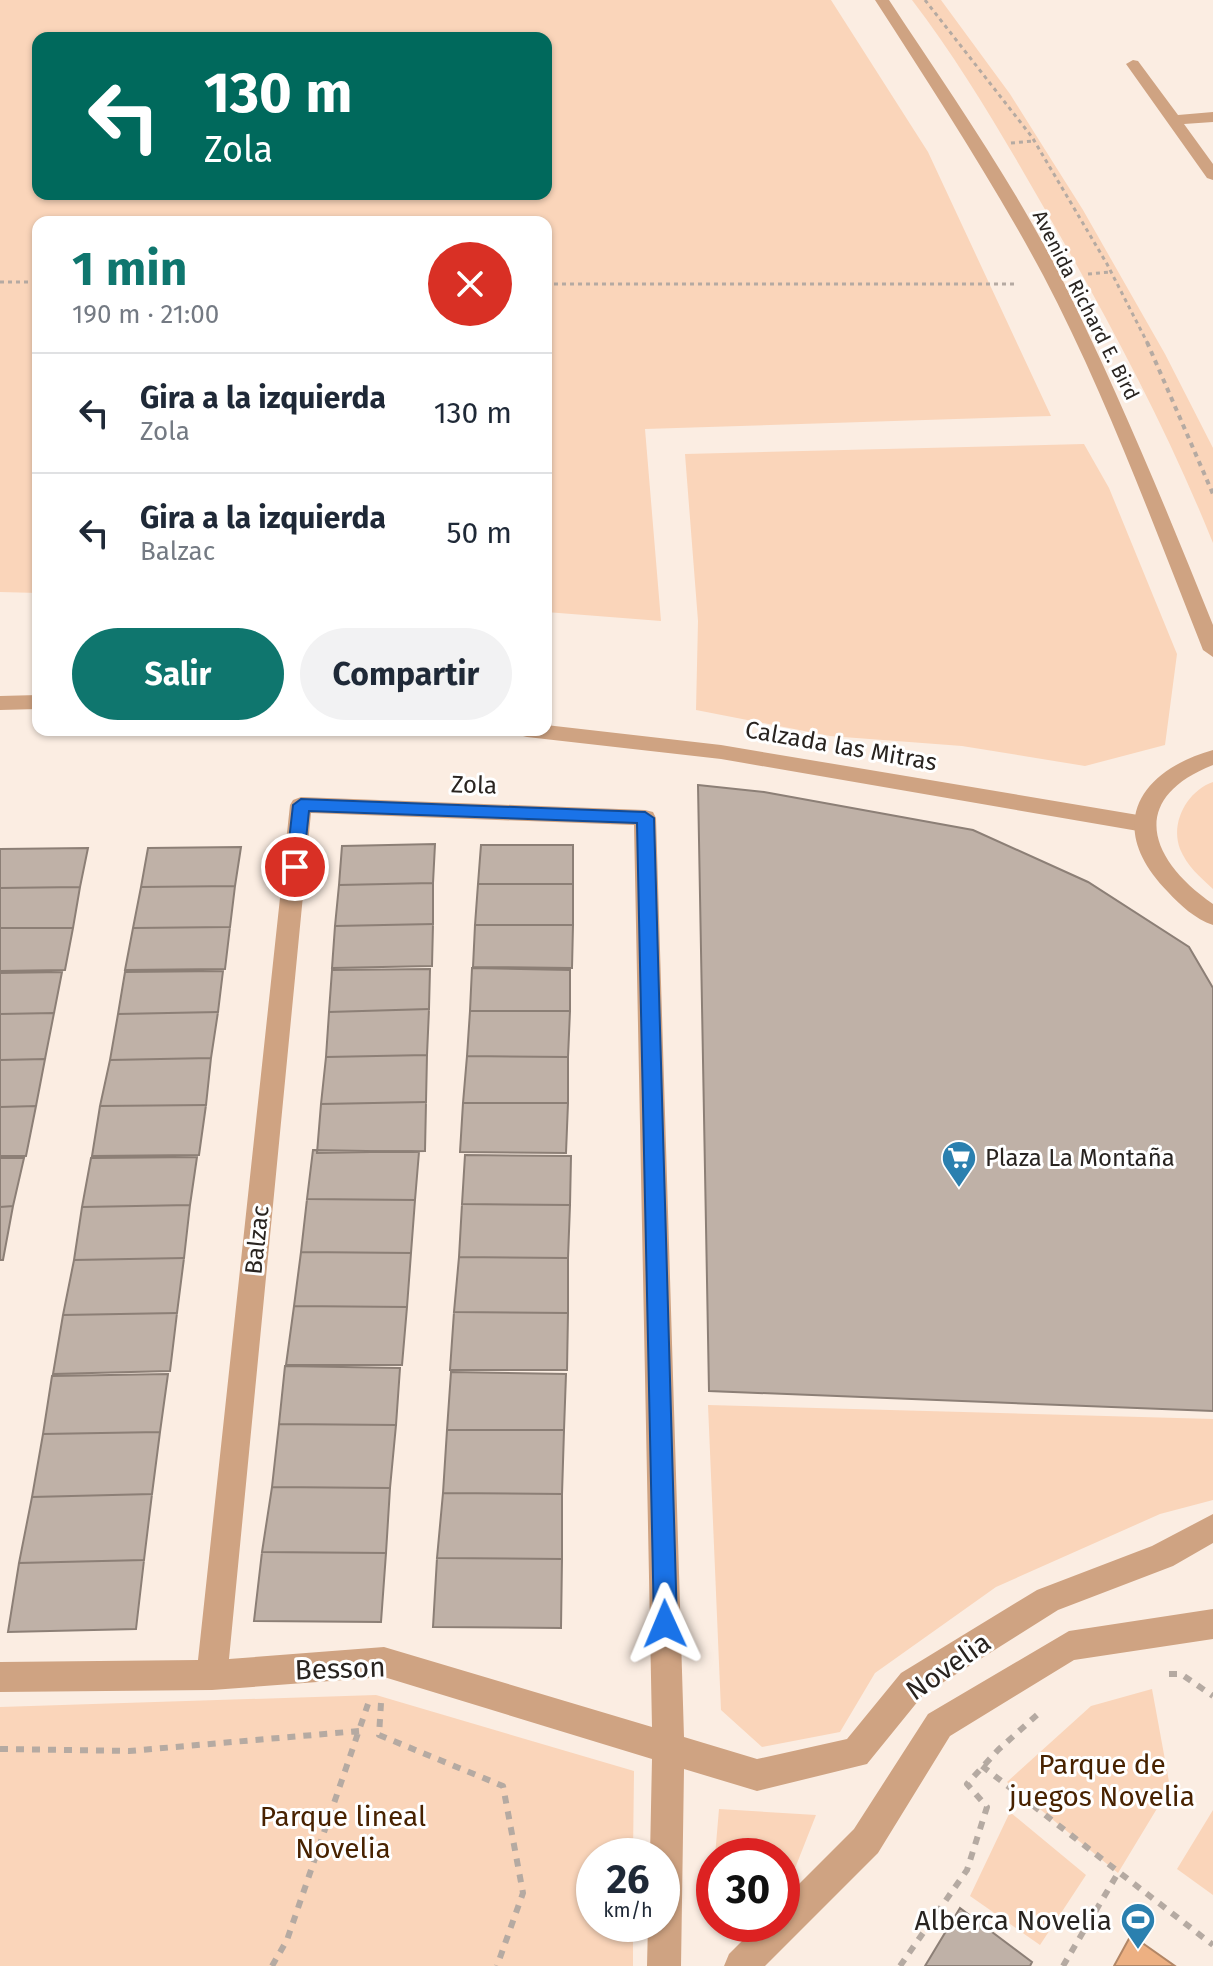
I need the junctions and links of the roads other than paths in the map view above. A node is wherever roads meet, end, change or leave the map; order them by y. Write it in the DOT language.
graph roads {
  1 [pos="882,0"];
  2 [pos="1133,64"];
  3 [pos="1213,117"];
  4 [pos="1174,120"];
  5 [pos="1213,175"];
  6 [pos="1213,650"];
  7 [pos="32,702"];
  8 [pos="0,703"];
  9 [pos="552,733"];
  10 [pos="1213,757"];
  11 [pos="301,805"];
  12 [pos="1144,824"];
  13 [pos="1213,916"];
  14 [pos="1213,1528"];
  15 [pos="1213,1624"];
  16 [pos="212,1675"];
  17 [pos="0,1677"];
  18 [pos="668,1748"];
  19 [pos="664,1966"];
  20 [pos="741,1966"];
  1 -- 6 [label="street, Avenida Richard E. Bird"];
  2 -- 4 [label="street"];
  3 -- 4 [label="street"];
  4 -- 5 [label="street"];
  7 -- 8 [label="street"];
  9 -- 12 [label="street, Calzada las Mitras"];
  10 -- 12 [label="street"];
  11 -- 16 [label="street, Balzac"];
  11 -- 18 [label="street, Zola"];
  12 -- 13 [label="street"];
  14 -- 18 [label="street, Novelia"];
  15 -- 20 [label="street, Novelia"];
  16 -- 17 [label="street, Besson"];
  16 -- 18 [label="street, Besson"];
  18 -- 19 [label="street"];
}
